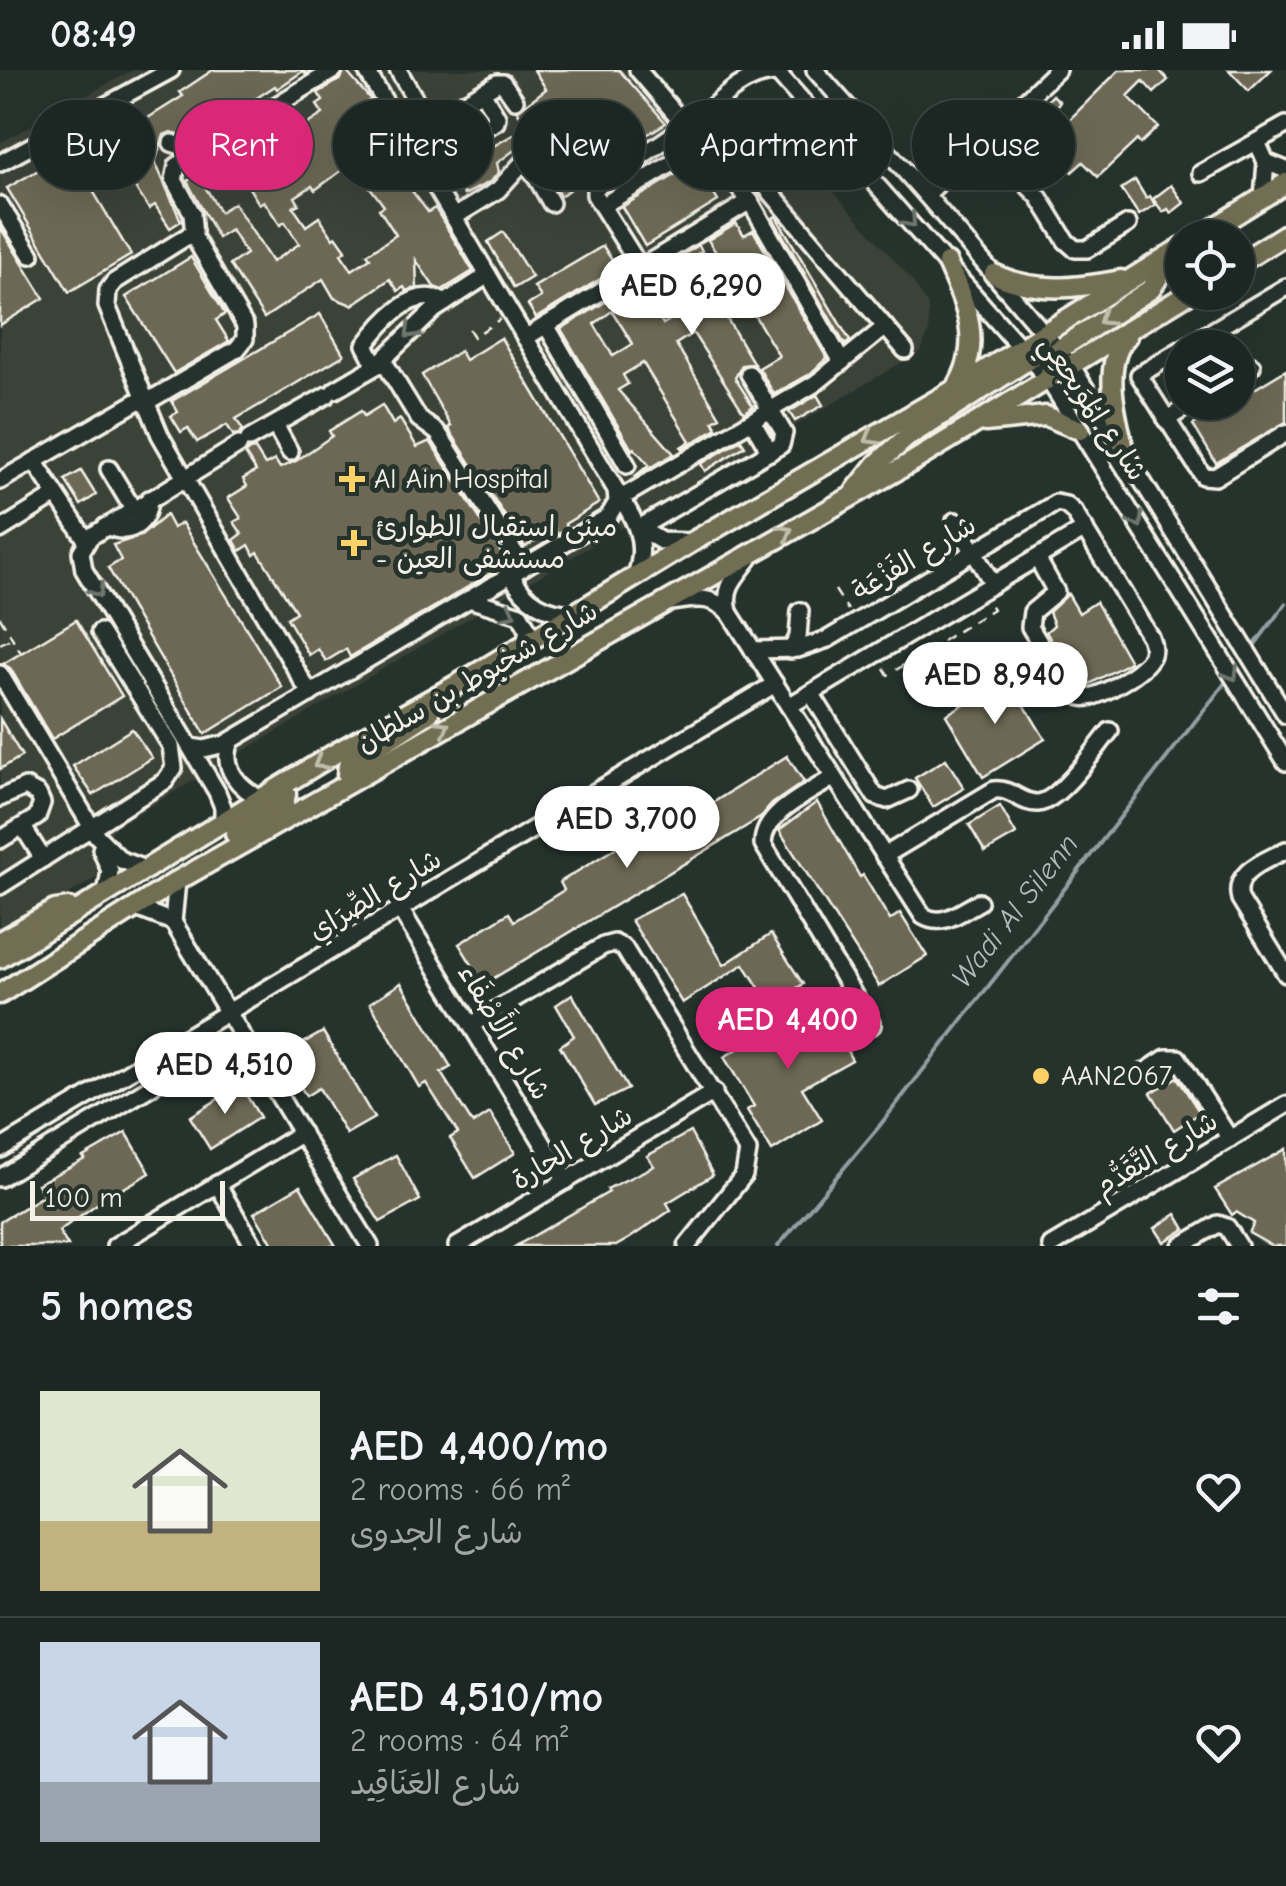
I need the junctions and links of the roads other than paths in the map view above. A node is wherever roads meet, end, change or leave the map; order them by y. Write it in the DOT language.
graph roads {
  1 [pos="170,70"];
  2 [pos="334,70"];
  3 [pos="366,70"];
  4 [pos="398,70"];
  5 [pos="638,70"];
  6 [pos="743,70"];
  7 [pos="815,70"];
  8 [pos="1056,70"];
  9 [pos="776,71"];
  10 [pos="482,92"];
  11 [pos="283,100"];
  12 [pos="385,100"];
  13 [pos="416,100"];
  14 [pos="468,100"];
  15 [pos="487,100"];
  16 [pos="515,100"];
  17 [pos="665,100"];
  18 [pos="712,100"];
  19 [pos="719,100"];
  20 [pos="1026,100"];
  21 [pos="1286,124"];
  22 [pos="665,139"];
  23 [pos="1256,142"];
  24 [pos="172,143"];
  25 [pos="175,144"];
  26 [pos="0,162"];
  27 [pos="1266,162"];
  28 [pos="1286,170"];
  29 [pos="513,173"];
  30 [pos="665,173"];
  31 [pos="1201,173"];
  32 [pos="1286,184"];
  33 [pos="179,190"];
  34 [pos="438,190"];
  35 [pos="544,190"];
  36 [pos="741,190"];
  37 [pos="768,190"];
  38 [pos="930,190"];
  39 [pos="1032,190"];
  40 [pos="926,194"];
  41 [pos="1263,198"];
  42 [pos="750,201"];
  43 [pos="552,203"];
  44 [pos="0,206"];
  45 [pos="602,206"];
  46 [pos="454,217"];
  47 [pos="1227,220"];
  48 [pos="1128,224"];
  49 [pos="194,232"];
  50 [pos="1286,234"];
  51 [pos="1255,253"];
  52 [pos="30,256"];
  53 [pos="1165,258"];
  54 [pos="1161,260"];
  55 [pos="948,263"];
  56 [pos="640,268"];
  57 [pos="1140,273"];
  58 [pos="994,274"];
  59 [pos="488,275"];
  60 [pos="1286,287"];
  61 [pos="445,303"];
  62 [pos="1165,308"];
  63 [pos="546,324"];
  64 [pos="1139,324"];
  65 [pos="885,327"];
  66 [pos="1214,330"];
  67 [pos="1044,333"];
  68 [pos="524,338"];
  69 [pos="905,350"];
  70 [pos="1058,350"];
  71 [pos="1027,352"];
  72 [pos="1165,359"];
  73 [pos="842,362"];
  74 [pos="380,363"];
  75 [pos="1071,365"];
  76 [pos="748,374"];
  77 [pos="1048,378"];
  78 [pos="956,388"];
  79 [pos="144,400"];
  80 [pos="770,410"];
  81 [pos="1165,418"];
  82 [pos="752,420"];
  83 [pos="1166,420"];
  84 [pos="275,424"];
  85 [pos="970,426"];
  86 [pos="1080,430"];
  87 [pos="1286,433"];
  88 [pos="1124,450"];
  89 [pos="290,452"];
  90 [pos="770,452"];
  91 [pos="34,461"];
  92 [pos="627,465"];
  93 [pos="109,469"];
  94 [pos="184,478"];
  95 [pos="0,481"];
  96 [pos="618,494"];
  97 [pos="852,494"];
  98 [pos="56,495"];
  99 [pos="150,498"];
  100 [pos="133,509"];
  101 [pos="955,521"];
  102 [pos="3,523"];
  103 [pos="106,526"];
  104 [pos="639,528"];
  105 [pos="1084,529"];
  106 [pos="86,540"];
  107 [pos="692,542"];
  108 [pos="753,551"];
  109 [pos="974,551"];
  110 [pos="1037,558"];
  111 [pos="517,571"];
  112 [pos="635,578"];
  113 [pos="993,584"];
  114 [pos="470,599"];
  115 [pos="664,602"];
  116 [pos="800,611"];
  117 [pos="729,612"];
  118 [pos="577,614"];
  119 [pos="100,632"];
  120 [pos="799,632"];
  121 [pos="817,644"];
  122 [pos="525,645"];
  123 [pos="754,650"];
  124 [pos="792,650"];
  125 [pos="479,672"];
  126 [pos="0,674"];
  127 [pos="775,684"];
  128 [pos="310,694"];
  129 [pos="811,694"];
  130 [pos="789,706"];
  131 [pos="1286,715"];
  132 [pos="1110,731"];
  133 [pos="231,740"];
  134 [pos="191,747"];
  135 [pos="1282,755"];
  136 [pos="355,777"];
  137 [pos="834,777"];
  138 [pos="908,790"];
  139 [pos="269,796"];
  140 [pos="0,798"];
  141 [pos="223,824"];
  142 [pos="23,827"];
  143 [pos="94,832"];
  144 [pos="0,840"];
  145 [pos="1286,850"];
  146 [pos="884,856"];
  147 [pos="43,859"];
  148 [pos="147,870"];
  149 [pos="177,881"];
  150 [pos="0,886"];
  151 [pos="106,894"];
  152 [pos="979,902"];
  153 [pos="84,906"];
  154 [pos="136,908"];
  155 [pos="400,909"];
  156 [pos="173,922"];
  157 [pos="84,940"];
  158 [pos="0,941"];
  159 [pos="0,958"];
  160 [pos="1286,974"];
  161 [pos="0,994"];
  162 [pos="228,1012"];
  163 [pos="471,1025"];
  164 [pos="872,1025"];
  165 [pos="218,1052"];
  166 [pos="154,1056"];
  167 [pos="1143,1073"];
  168 [pos="158,1077"];
  169 [pos="714,1092"];
  170 [pos="1286,1106"];
  171 [pos="302,1133"];
  172 [pos="1230,1139"];
  173 [pos="0,1148"];
  174 [pos="0,1178"];
  175 [pos="566,1181"];
  176 [pos="216,1184"];
  177 [pos="1055,1245"];
  178 [pos="114,1246"];
  179 [pos="254,1246"];
  180 [pos="370,1246"];
  181 [pos="456,1246"];
  182 [pos="687,1246"];
  183 [pos="1181,1246"];
  184 [pos="1239,1246"];
  1 -- 26 [label="street"];
  2 -- 11 [label="street"];
  3 -- 12 [label="street"];
  4 -- 13 [label="street"];
  5 -- 17 [label="street"];
  6 -- 18 [label="street"];
  7 -- 40 [label="street, شارع المُوَيجعِي"];
  8 -- 20 [label="street"];
  9 -- 19 [label="street"];
  9 -- 55 [label="street, شارع المُوَيجعِي, one-way"];
  10 -- 14 [label="street"];
  10 -- 15 [label="street"];
  10 -- 16 [label="street"];
  21 -- 23 [label="street"];
  22 -- 45 [label="street"];
  23 -- 27 [label="street"];
  23 -- 31 [label="street"];
  24 -- 25 [label="street"];
  27 -- 28 [label="street"];
  27 -- 41 [label="street"];
  29 -- 46 [label="street"];
  30 -- 45 [label="street"];
  32 -- 41 [label="main road"];
  33 -- 49 [label="street"];
  34 -- 46 [label="street"];
  35 -- 43 [label="street"];
  36 -- 42 [label="street"];
  37 -- 65 [label="street"];
  38 -- 40 [label="street"];
  39 -- 48 [label="street"];
  40 -- 58 [label="street, شارع المُوَيجعِي"];
  41 -- 47 [label="main road"];
  42 -- 56 [label="street"];
  42 -- 73 [label="street"];
  44 -- 52 [label="street"];
  45 -- 56 [label="street"];
  46 -- 59 [label="street"];
  49 -- 79 [label="street"];
  49 -- 79 [label="street"];
  50 -- 51 [label="main road"];
  53 -- 54 [label="main road, شارع شخبوط بن سلطان"];
  54 -- 57 [label="main road, شارع شخبوط بن سلطان"];
  54 -- 70 [label="main road, one-way"];
  55 -- 71 [label="street, شارع المُوَيجعِي"];
  55 -- 78 [label="main road"];
  56 -- 63 [label="street"];
  57 -- 58 [label="main road"];
  57 -- 67 [label="main road, شارع شخبوط بن سلطان"];
  58 -- 67 [label="street, شارع المُوَيجعِي"];
  59 -- 61 [label="street"];
  59 -- 68 [label="street"];
  60 -- 66 [label="street"];
  61 -- 74 [label="street, one-way"];
  61 -- 74 [label="street"];
  62 -- 64 [label="main road, شارع شخبوط بن سلطان"];
  63 -- 68 [label="street"];
  63 -- 92 [label="street"];
  64 -- 75 [label="main road, شارع شخبوط بن سلطان"];
  64 -- 88 [label="main road"];
  65 -- 69 [label="street"];
  65 -- 73 [label="street"];
  67 -- 70 [label="street, شارع المُوَيجعِي"];
  67 -- 71 [label="main road, شارع شخبوط بن سلطان"];
  68 -- 96 [label="street"];
  70 -- 75 [label="street, شارع المُوَيجعِي"];
  70 -- 77 [label="main road"];
  71 -- 77 [label="street, شارع المُوَيجعِي"];
  71 -- 78 [label="main road, شارع شخبوط بن سلطان"];
  71 -- 97 [label="main road"];
  72 -- 81 [label="street"];
  73 -- 80 [label="street"];
  74 -- 84 [label="street"];
  74 -- 111 [label="street"];
  75 -- 77 [label="main road, شارع شخبوط بن سلطان"];
  75 -- 88 [label="street, شارع المُوَيجعِي"];
  76 -- 80 [label="street"];
  77 -- 85 [label="main road, شارع شخبوط بن سلطان"];
  77 -- 86 [label="street, شارع المُوَيجعِي"];
  78 -- 107 [label="main road, شارع شخبوط بن سلطان, one-way"];
  79 -- 91 [label="street"];
  79 -- 94 [label="street"];
  80 -- 82 [label="street"];
  80 -- 90 [label="street"];
  82 -- 90 [label="street"];
  82 -- 96 [label="street"];
  83 -- 87 [label="street"];
  84 -- 89 [label="street"];
  84 -- 94 [label="street"];
  85 -- 86 [label="main road"];
  85 -- 97 [label="main road, شارع شخبوط بن سلطان"];
  86 -- 135 [label="street, شارع المُوَيجعِي, one-way"];
  88 -- 131 [label="street, شارع المُوَيجعِي"];
  90 -- 104 [label="street"];
  91 -- 95 [label="street"];
  91 -- 98 [label="street"];
  93 -- 100 [label="street"];
  94 -- 99 [label="street"];
  94 -- 128 [label="street"];
  96 -- 104 [label="street"];
  96 -- 111 [label="street"];
  108 -- 97 [label="main road, شارع شخبوط بن سلطان, one-way"];
  98 -- 102 [label="street"];
  98 -- 106 [label="street"];
  99 -- 100 [label="street"];
  99 -- 103 [label="street"];
  100 -- 103 [label="street"];
  101 -- 109 [label="street"];
  103 -- 106 [label="street"];
  104 -- 107 [label="street"];
  104 -- 112 [label="street"];
  105 -- 109 [label="street, شارع الفَزْعَة"];
  105 -- 110 [label="street"];
  105 -- 110 [label="street, شارع الفَزْعَة"];
  106 -- 134 [label="street, one-way"];
  107 -- 112 [label="main road, شارع شخبوط بن سلطان"];
  108 -- 115 [label="main road, شارع شخبوط بن سلطان"];
  108 -- 117 [label="street"];
  109 -- 113 [label="street"];
  109 -- 121 [label="street, شارع الفَزْعَة"];
  110 -- 113 [label="street"];
  111 -- 114 [label="street"];
  111 -- 118 [label="street"];
  112 -- 118 [label="main road, شارع شخبوط بن سلطان"];
  113 -- 129 [label="street"];
  114 -- 122 [label="street, one-way"];
  114 -- 128 [label="street"];
  115 -- 117 [label="street"];
  136 -- 115 [label="main road, شارع شخبوط بن سلطان, one-way"];
  116 -- 120 [label="street"];
  117 -- 123 [label="street"];
  118 -- 122 [label="main road, شارع شخبوط بن سلطان"];
  119 -- 143 [label="street"];
  120 -- 121 [label="street"];
  120 -- 124 [label="street"];
  121 -- 124 [label="street, شارع الفَزْعَة"];
  122 -- 125 [label="main road, شارع شخبوط بن سلطان"];
  123 -- 124 [label="street, شارع الفَزْعَة"];
  123 -- 127 [label="street"];
  125 -- 136 [label="main road"];
  125 -- 139 [label="main road, شارع شخبوط بن سلطان, one-way"];
  126 -- 143 [label="street"];
  127 -- 130 [label="street"];
  127 -- 155 [label="street, شارع الصِّرَاي"];
  128 -- 133 [label="street"];
  129 -- 130 [label="street"];
  129 -- 138 [label="street"];
  130 -- 137 [label="street"];
  132 -- 146 [label="street"];
  133 -- 134 [label="street"];
  133 -- 139 [label="street"];
  134 -- 141 [label="street"];
  136 -- 149 [label="main road, شارع شخبوط بن سلطان"];
  137 -- 146 [label="street"];
  137 -- 164 [label="street"];
  139 -- 141 [label="main road, شارع شخبوط بن سلطان"];
  139 -- 157 [label="main road"];
  140 -- 142 [label="street"];
  141 -- 148 [label="main road, شارع شخبوط بن سلطان"];
  142 -- 144 [label="street"];
  142 -- 147 [label="street"];
  143 -- 147 [label="street"];
  143 -- 148 [label="street"];
  143 -- 151 [label="street"];
  145 -- 160 [label="street"];
  146 -- 152 [label="street"];
  147 -- 150 [label="street"];
  148 -- 151 [label="main road, شارع شخبوط بن سلطان"];
  149 -- 154 [label="main road, شارع شخبوط بن سلطان"];
  149 -- 156 [label="street"];
  151 -- 153 [label="main road, شارع شخبوط بن سلطان"];
  153 -- 158 [label="main road"];
  153 -- 159 [label="main road, شارع شخبوط بن سلطان"];
  154 -- 156 [label="street"];
  154 -- 157 [label="main road, شارع شخبوط بن سلطان"];
  155 -- 162 [label="street, شارع الصِّرَاي"];
  155 -- 163 [label="street, شارع الأَصْفَاء"];
  156 -- 162 [label="street"];
  157 -- 161 [label="main road, شارع شخبوط بن سلطان"];
  162 -- 166 [label="street, شارع الصِّرَاي"];
  162 -- 171 [label="street"];
  163 -- 169 [label="street"];
  163 -- 175 [label="street, شارع الأَصْفَاء"];
  165 -- 168 [label="street"];
  166 -- 168 [label="street"];
  166 -- 173 [label="street, شارع الصِّرَاي"];
  167 -- 172 [label="street"];
  168 -- 174 [label="street"];
  169 -- 175 [label="street, شارع الحارة"];
  169 -- 182 [label="street"];
  170 -- 172 [label="street, شارع التَّقَدُّم"];
  171 -- 176 [label="street"];
  171 -- 180 [label="street"];
  172 -- 177 [label="street, شارع التَّقَدُّم"];
  175 -- 181 [label="street, شارع الحارة"];
  176 -- 178 [label="street"];
  176 -- 179 [label="street"];
  183 -- 184 [label="street"];
}
